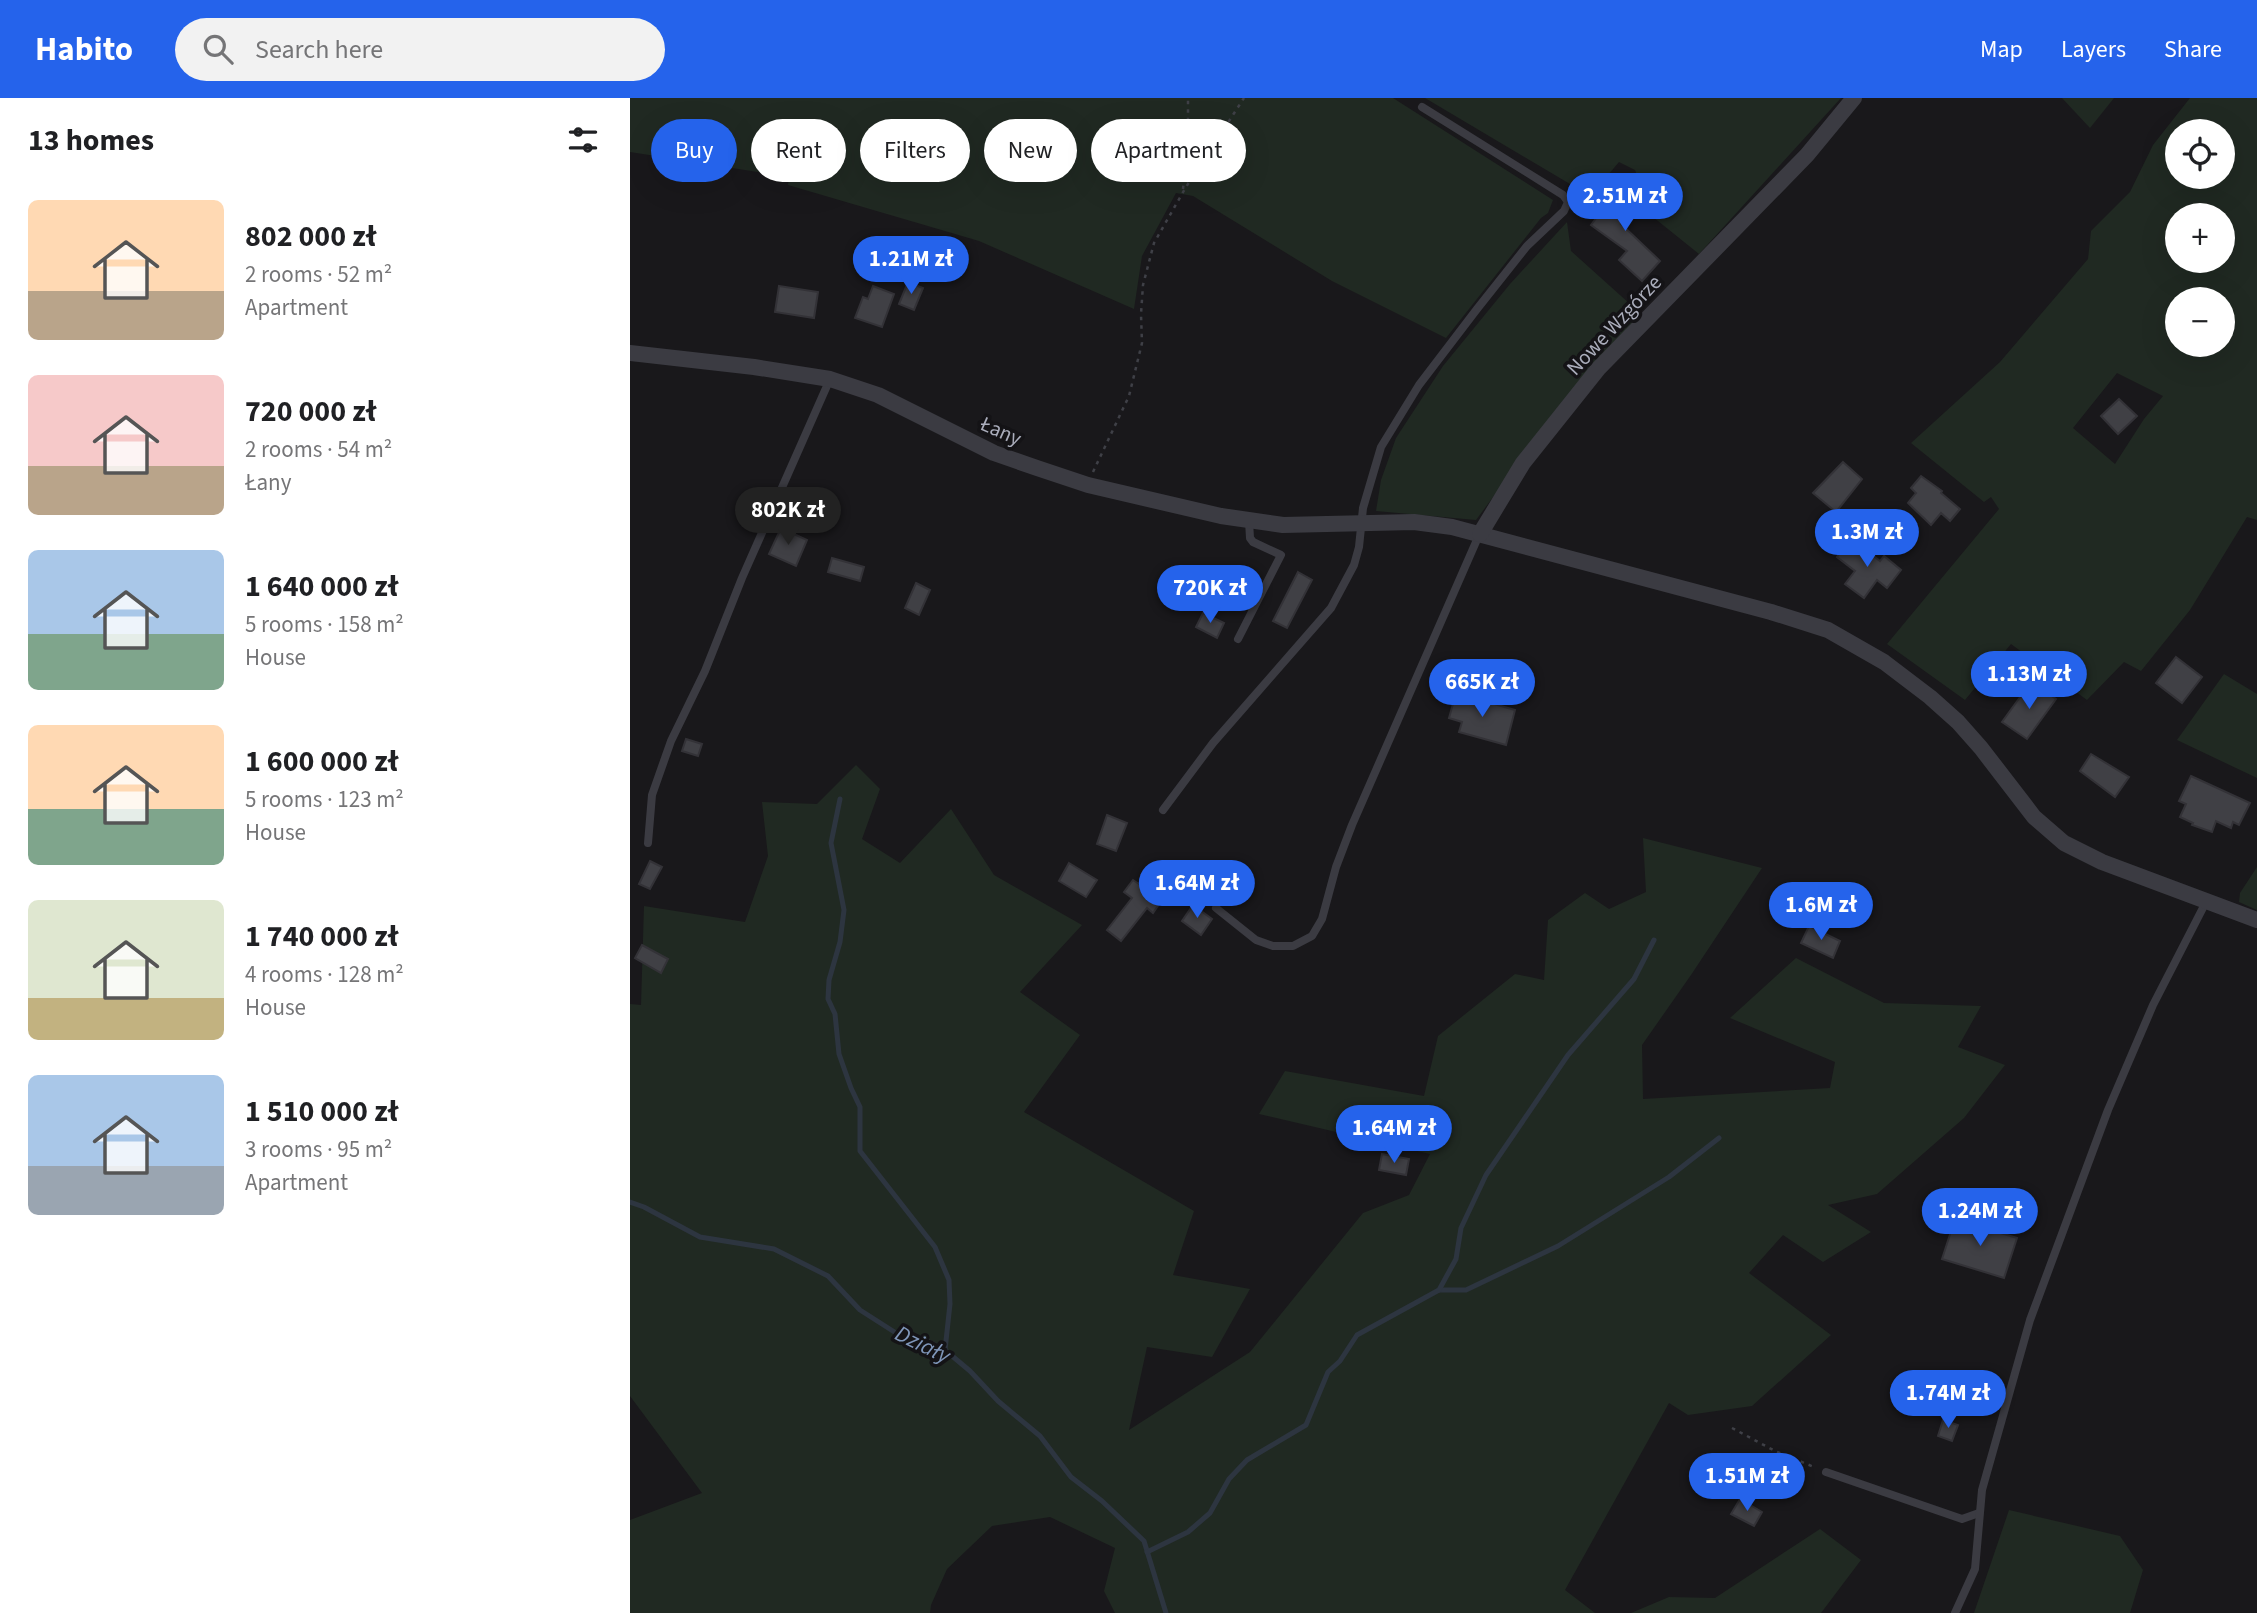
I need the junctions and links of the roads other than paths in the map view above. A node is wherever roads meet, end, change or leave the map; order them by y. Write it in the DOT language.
graph roads {
  1 [pos="1854,98"];
  2 [pos="1422,107"];
  3 [pos="630,353"];
  4 [pos="830,379"];
  5 [pos="1249,521"];
  6 [pos="1361,523"];
  7 [pos="1480,534"];
  8 [pos="1238,639"];
  9 [pos="1163,810"];
  10 [pos="648,843"];
  11 [pos="2207,900"];
  12 [pos="1216,908"];
  13 [pos="2257,920"];
  14 [pos="1826,1472"];
  15 [pos="1979,1513"];
  16 [pos="1955,1613"];
  1 -- 7 [label="street, Nowe Wzgórze"];
  2 -- 6 [label="lane"];
  3 -- 4 [label="street, Łany"];
  4 -- 5 [label="street, Łany"];
  4 -- 10 [label="lane"];
  5 -- 6 [label="street, Łany"];
  5 -- 8 [label="lane"];
  6 -- 7 [label="street, Łany"];
  6 -- 9 [label="lane"];
  7 -- 11 [label="street, Łany"];
  7 -- 12 [label="lane"];
  11 -- 13 [label="street, Łany"];
  11 -- 15 [label="lane"];
  14 -- 15 [label="lane"];
  15 -- 16 [label="lane"];
}
